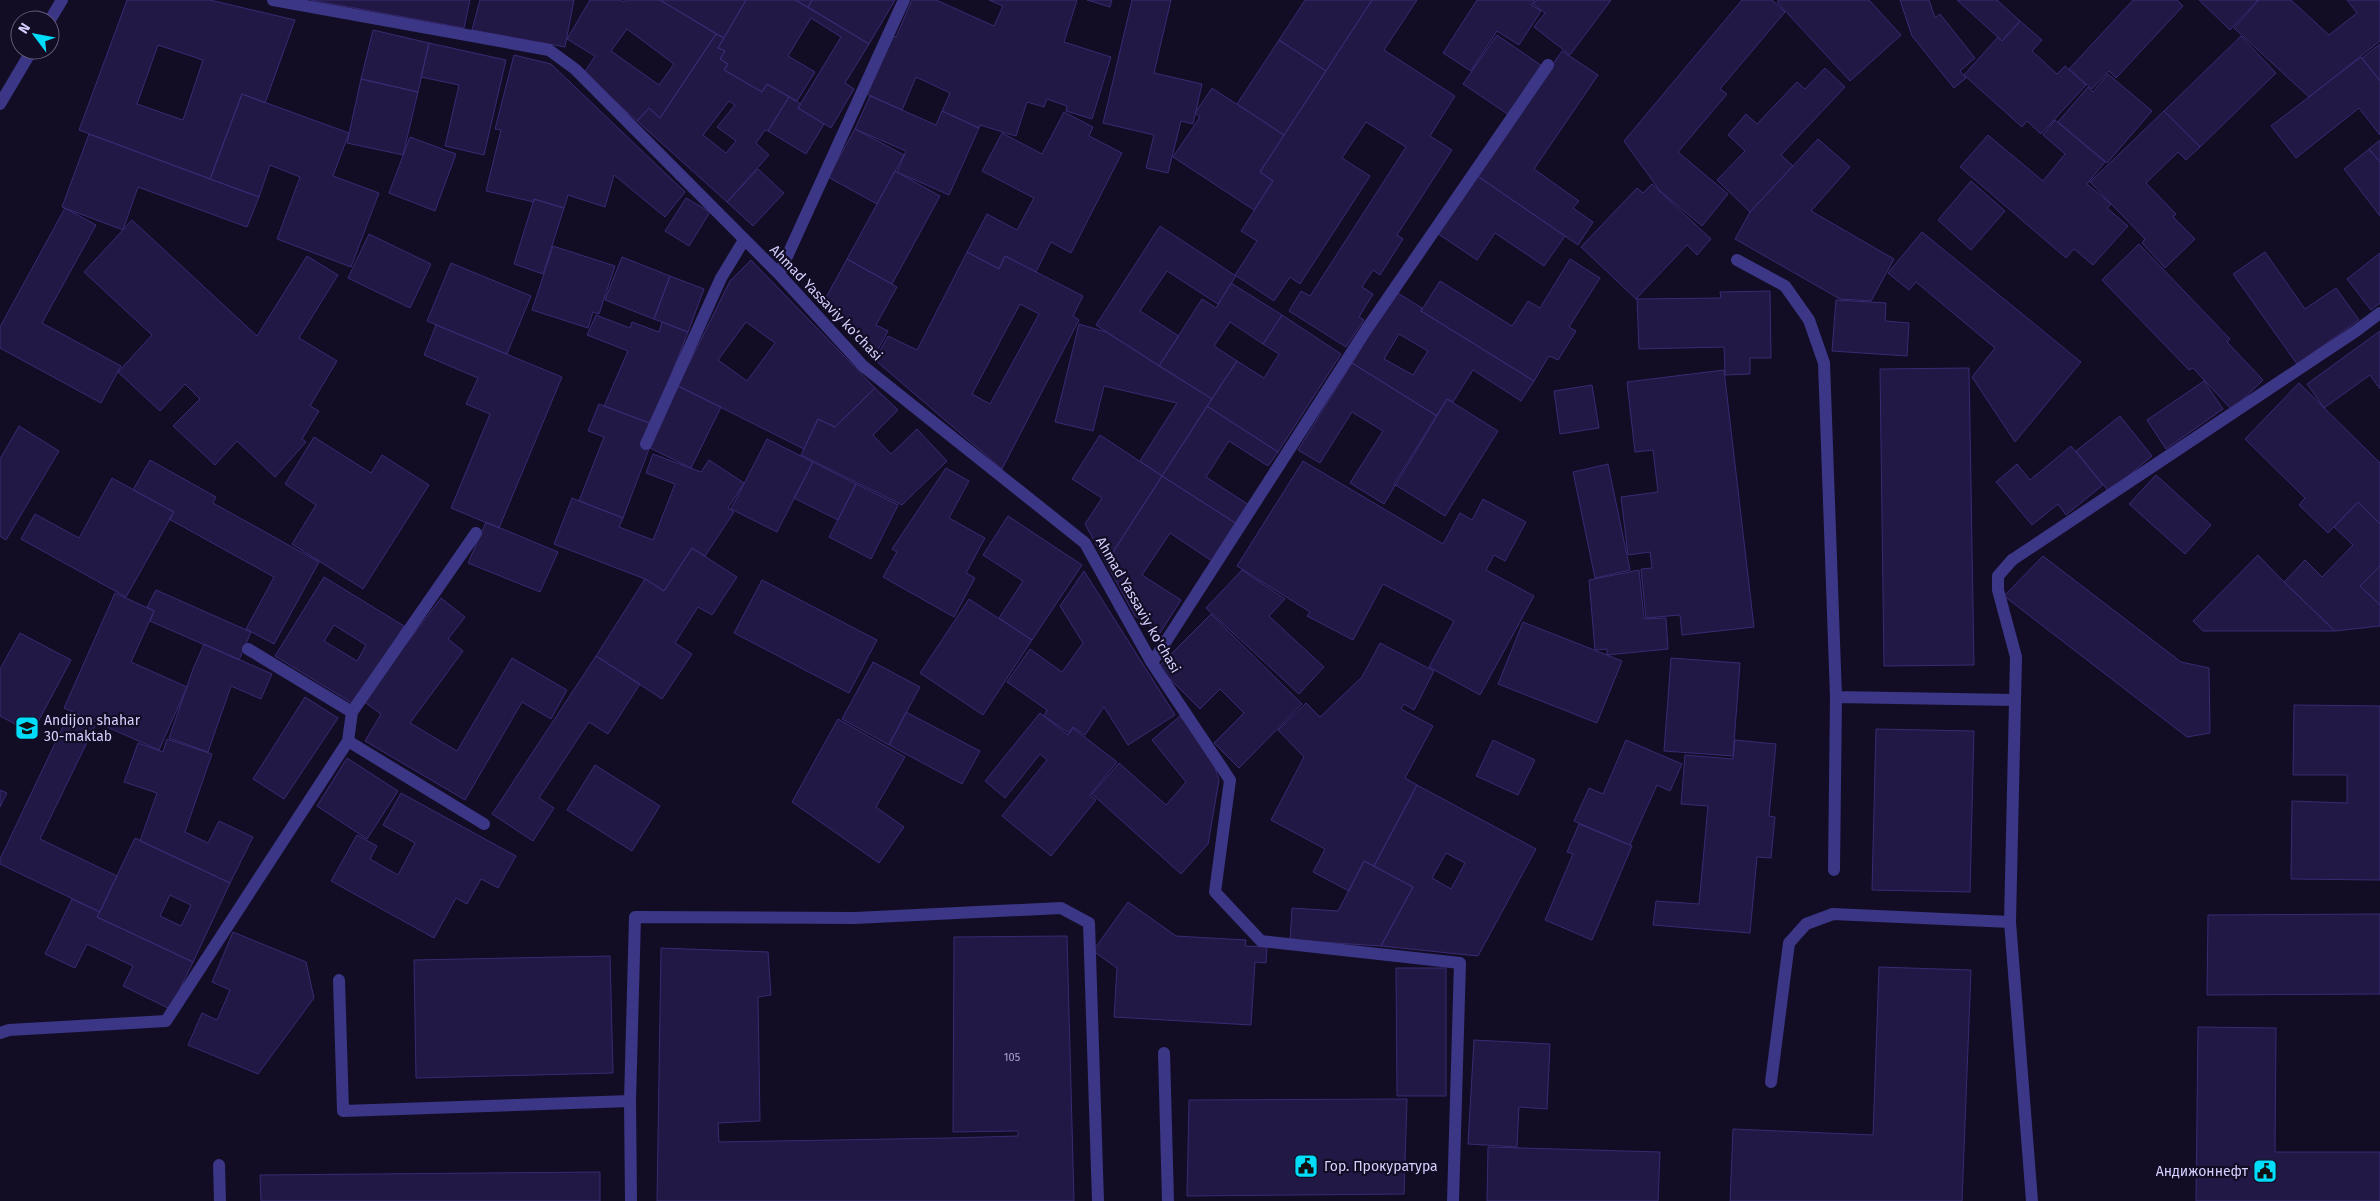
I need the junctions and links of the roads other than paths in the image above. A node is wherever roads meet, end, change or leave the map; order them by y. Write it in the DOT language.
graph roads {
  1 [pos="273,0"];
  2 [pos="904,0"];
  3 [pos="26,60"];
  4 [pos="1548,65"];
  5 [pos="0,104"];
  6 [pos="744,240"];
  7 [pos="1737,260"];
  8 [pos="779,274"];
  9 [pos="2380,313"];
  10 [pos="646,444"];
  11 [pos="476,533"];
  12 [pos="248,649"];
  13 [pos="1152,663"];
  14 [pos="1836,697"];
  15 [pos="2014,700"];
  16 [pos="352,712"];
  17 [pos="348,741"];
  18 [pos="484,824"];
  19 [pos="1834,870"];
  20 [pos="2010,922"];
  21 [pos="339,980"];
  22 [pos="0,1033"];
  23 [pos="1164,1053"];
  24 [pos="1771,1082"];
  25 [pos="630,1100"];
  26 [pos="219,1164"];
  27 [pos="220,1201"];
  28 [pos="631,1201"];
  29 [pos="1098,1201"];
  30 [pos="1168,1201"];
  31 [pos="1453,1201"];
  32 [pos="2032,1201"];
  1 -- 6 [label="street, Ahmad Yassaviy ko'chasi"];
  2 -- 8 [label="street"];
  3 -- 5 [label="street"];
  4 -- 13 [label="street"];
  6 -- 8 [label="street, Ahmad Yassaviy ko'chasi"];
  6 -- 10 [label="street"];
  7 -- 14 [label="street"];
  8 -- 13 [label="street, Ahmad Yassaviy ko'chasi"];
  9 -- 15 [label="street"];
  11 -- 16 [label="street"];
  12 -- 16 [label="street"];
  13 -- 31 [label="street, Ahmad Yassaviy ko'chasi"];
  14 -- 15 [label="street"];
  14 -- 19 [label="street"];
  15 -- 20 [label="street"];
  16 -- 17 [label="street"];
  17 -- 18 [label="street"];
  17 -- 22 [label="street"];
  20 -- 24 [label="street"];
  20 -- 32 [label="street"];
  21 -- 25 [label="street"];
  23 -- 30 [label="street"];
  25 -- 28 [label="street"];
  25 -- 29 [label="street"];
  26 -- 27 [label="street"];
}
